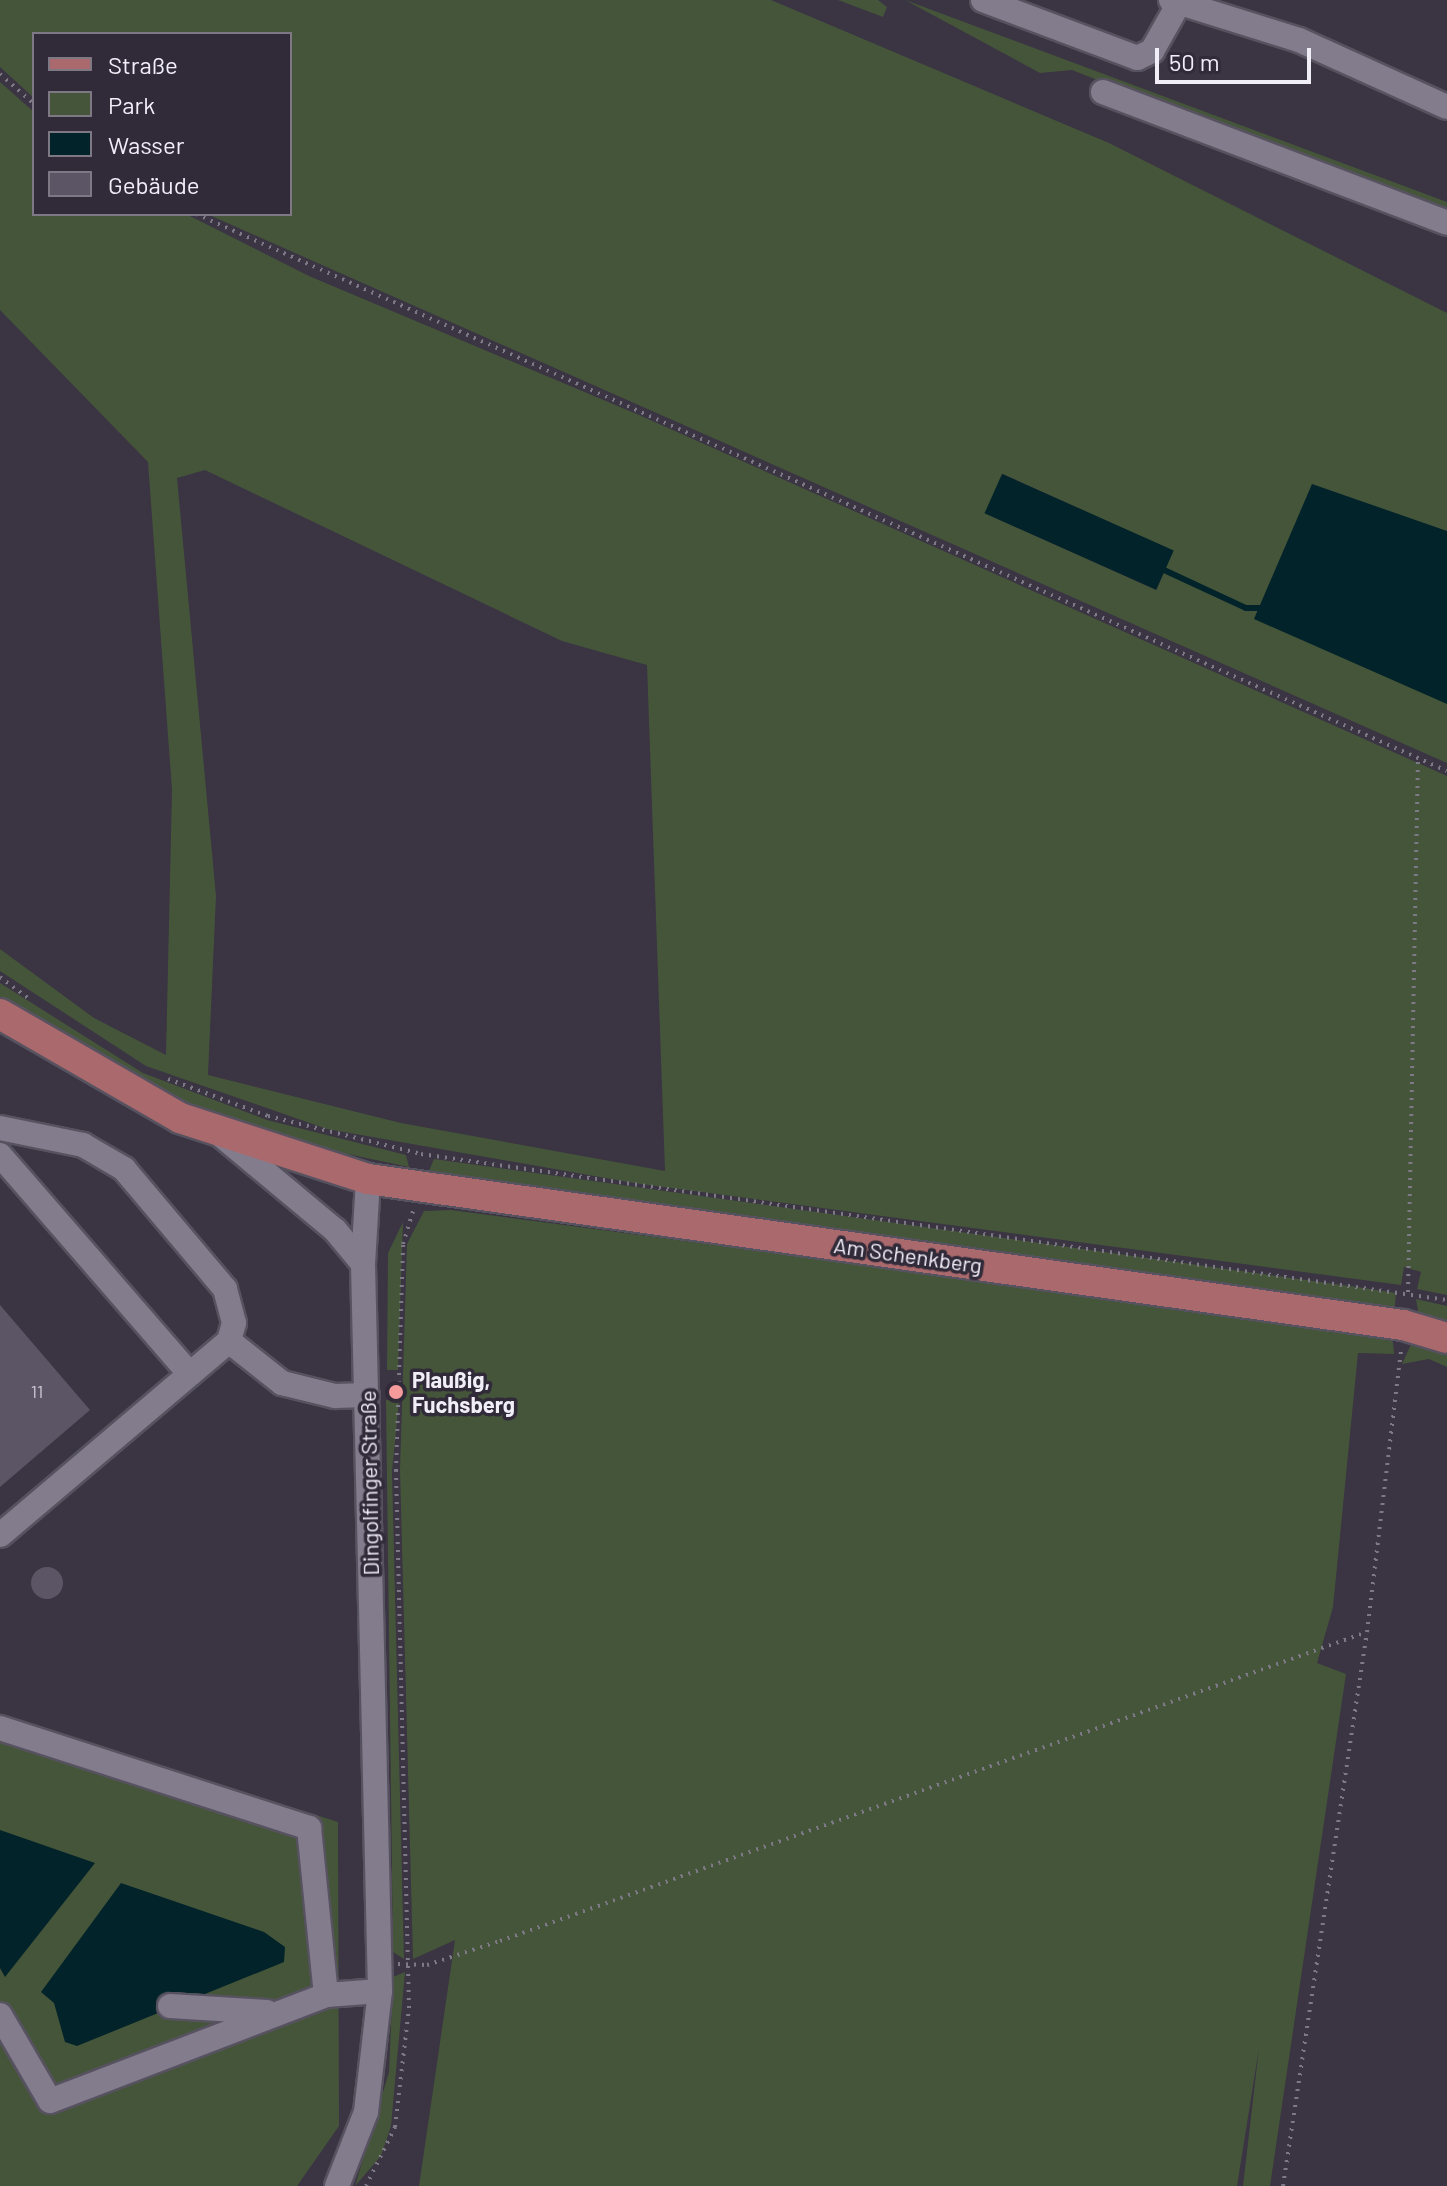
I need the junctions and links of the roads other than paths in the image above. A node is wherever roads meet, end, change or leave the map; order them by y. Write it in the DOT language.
graph roads {
  1 [pos="983,0"];
  2 [pos="1175,2"];
  3 [pos="1225,10"];
  4 [pos="1103,92"];
  5 [pos="1447,107"];
  6 [pos="1447,223"];
  7 [pos="0,1014"];
  8 [pos="0,1128"];
  9 [pos="222,1136"];
  10 [pos="0,1155"];
  11 [pos="368,1179"];
  12 [pos="363,1264"];
  13 [pos="1447,1338"];
  14 [pos="229,1341"];
  15 [pos="190,1374"];
  16 [pos="367,1395"];
  17 [pos="0,1535"];
  18 [pos="0,1728"];
  19 [pos="380,1991"];
  20 [pos="326,1995"];
  21 [pos="170,2006"];
  22 [pos="273,2012"];
  23 [pos="0,2015"];
  24 [pos="337,2186"];
  1 -- 2 [label="street"];
  2 -- 3 [label="street"];
  3 -- 5 [label="street"];
  4 -- 6 [label="street"];
  7 -- 9 [label="main road"];
  8 -- 14 [label="street"];
  9 -- 11 [label="main road"];
  9 -- 12 [label="street"];
  10 -- 15 [label="street"];
  11 -- 12 [label="street, Dingolfinger Straße"];
  11 -- 13 [label="main road, Am Schenkberg"];
  12 -- 16 [label="street, Dingolfinger Straße"];
  14 -- 15 [label="street"];
  14 -- 16 [label="street"];
  15 -- 17 [label="street"];
  16 -- 19 [label="street, Dingolfinger Straße"];
  18 -- 20 [label="street"];
  19 -- 20 [label="street"];
  19 -- 24 [label="street, Dingolfinger Straße"];
  20 -- 22 [label="street"];
  21 -- 22 [label="street"];
  22 -- 23 [label="street"];
}
